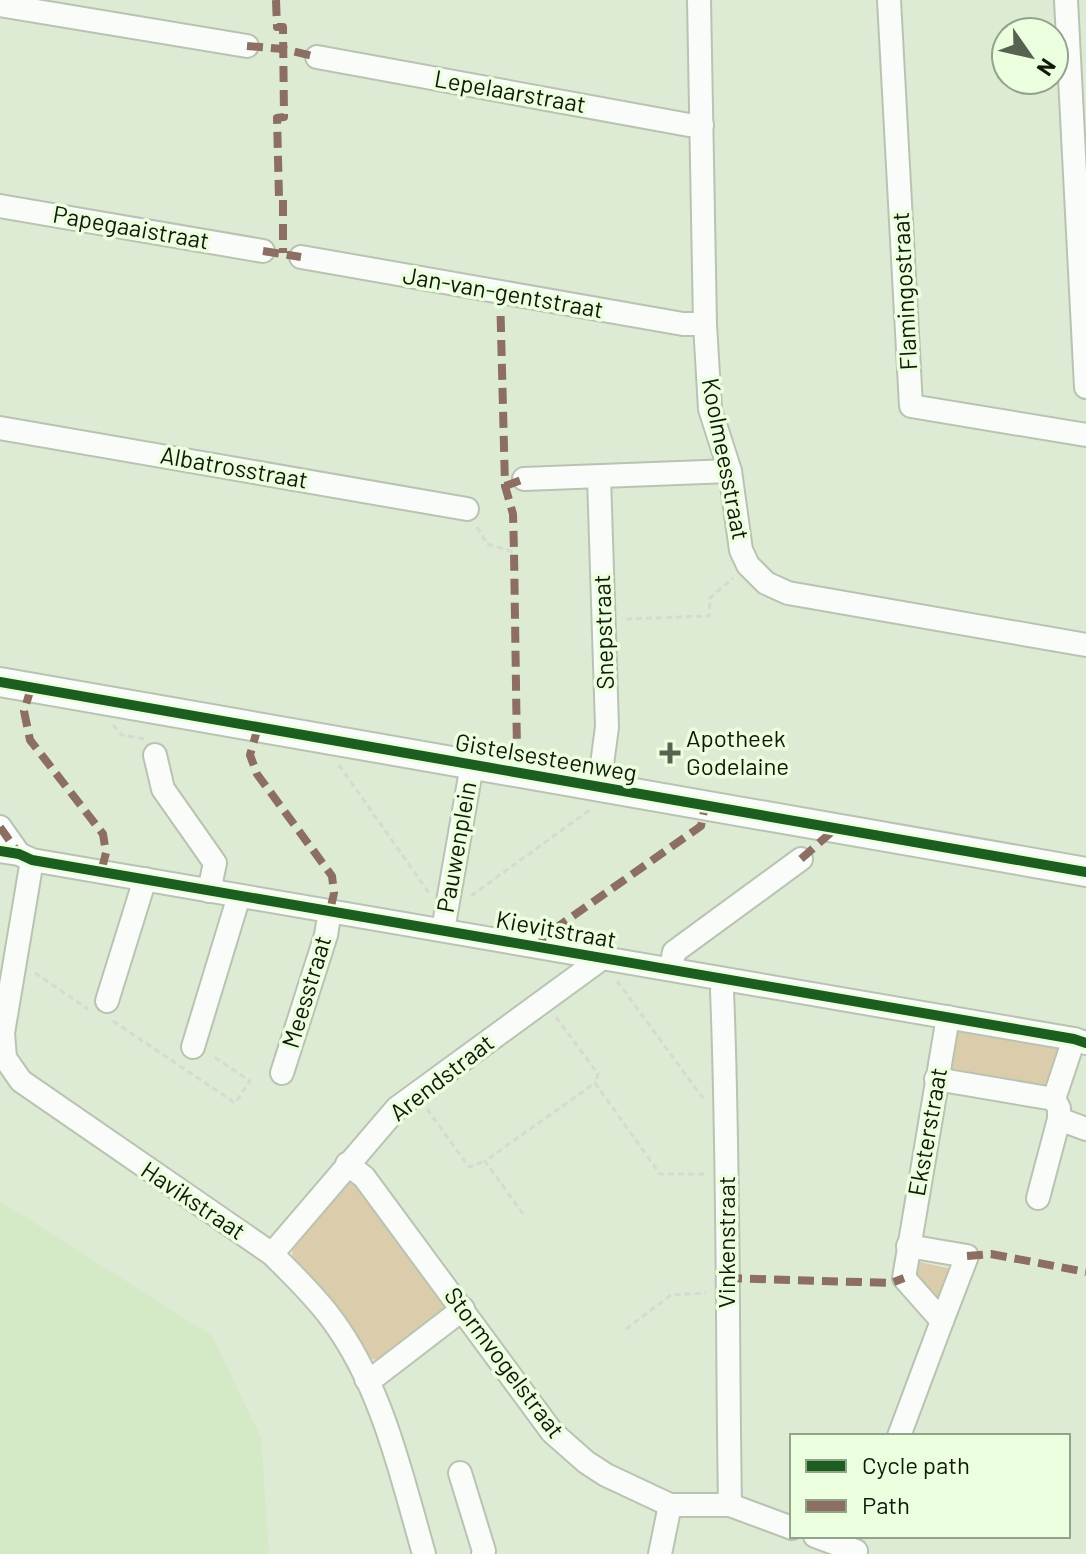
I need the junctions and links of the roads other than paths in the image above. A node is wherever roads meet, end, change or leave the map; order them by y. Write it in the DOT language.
graph roads {
  1 [pos="699,0"];
  2 [pos="889,0"];
  3 [pos="1066,0"];
  4 [pos="0,5"];
  5 [pos="247,46"];
  6 [pos="317,57"];
  7 [pos="702,125"];
  8 [pos="0,206"];
  9 [pos="263,251"];
  10 [pos="301,257"];
  11 [pos="705,324"];
  12 [pos="1086,387"];
  13 [pos="0,428"];
  14 [pos="1086,435"];
  15 [pos="730,471"];
  16 [pos="599,477"];
  17 [pos="524,479"];
  18 [pos="467,509"];
  19 [pos="1086,645"];
  20 [pos="0,682"];
  21 [pos="155,755"];
  22 [pos="472,765"];
  23 [pos="599,787"];
  24 [pos="0,827"];
  25 [pos="17,855"];
  26 [pos="801,859"];
  27 [pos="1086,872"];
  28 [pos="145,879"];
  29 [pos="209,891"];
  30 [pos="239,896"];
  31 [pos="330,911"];
  32 [pos="443,930"];
  33 [pos="607,960"];
  34 [pos="9,969"];
  35 [pos="671,969"];
  36 [pos="724,980"];
  37 [pos="104,1011"];
  38 [pos="948,1017"];
  39 [pos="2,1027"];
  40 [pos="1080,1041"];
  41 [pos="193,1046"];
  42 [pos="282,1073"];
  43 [pos="10,1079"];
  44 [pos="936,1079"];
  45 [pos="1057,1109"];
  46 [pos="1086,1129"];
  47 [pos="347,1164"];
  48 [pos="1038,1198"];
  49 [pos="908,1246"];
  50 [pos="272,1254"];
  51 [pos="463,1309"];
  52 [pos="942,1321"];
  53 [pos="366,1379"];
  54 [pos="900,1434"];
  55 [pos="460,1473"];
  56 [pos="670,1505"];
  57 [pos="730,1505"];
  58 [pos="790,1527"];
  59 [pos="823,1538"];
  60 [pos="857,1547"];
  61 [pos="424,1554"];
  62 [pos="483,1554"];
  63 [pos="660,1554"];
  1 -- 7 [label="street, Koolmeesstraat"];
  2 -- 14 [label="street, Flamingostraat"];
  3 -- 12 [label="street"];
  4 -- 5 [label="street"];
  6 -- 7 [label="street, Lepelaarstraat"];
  7 -- 11 [label="street, Koolmeesstraat"];
  8 -- 9 [label="street, Papegaaistraat"];
  10 -- 11 [label="street, Jan-van-gentstraat"];
  11 -- 15 [label="street, Koolmeesstraat"];
  13 -- 18 [label="street, Albatrosstraat"];
  15 -- 16 [label="street"];
  15 -- 19 [label="street, Koolmeesstraat"];
  16 -- 17 [label="street"];
  16 -- 23 [label="street, Snepstraat"];
  20 -- 22 [label="main road, Gistelsesteenweg"];
  21 -- 29 [label="street"];
  22 -- 23 [label="main road, Gistelsesteenweg"];
  22 -- 32 [label="street, Pauwenplein"];
  23 -- 27 [label="main road, Gistelsesteenweg"];
  24 -- 25 [label="street"];
  25 -- 28 [label="street, Kievitstraat"];
  25 -- 34 [label="street, Havikstraat"];
  26 -- 35 [label="street"];
  28 -- 29 [label="street, Kievitstraat"];
  28 -- 37 [label="street"];
  29 -- 30 [label="street, Kievitstraat"];
  30 -- 31 [label="street, Kievitstraat"];
  30 -- 41 [label="street"];
  31 -- 32 [label="street, Kievitstraat"];
  31 -- 42 [label="street, Meesstraat"];
  32 -- 33 [label="street, Kievitstraat"];
  33 -- 35 [label="street, Kievitstraat"];
  33 -- 47 [label="street, Arendstraat"];
  34 -- 39 [label="street, Havikstraat"];
  35 -- 36 [label="street, Kievitstraat"];
  36 -- 38 [label="street, Kievitstraat"];
  36 -- 57 [label="street, Vinkenstraat"];
  38 -- 40 [label="street, Kievitstraat"];
  38 -- 44 [label="street, Eksterstraat"];
  39 -- 43 [label="street, Havikstraat"];
  40 -- 45 [label="street, Kievitstraat"];
  43 -- 50 [label="street, Havikstraat"];
  44 -- 45 [label="street"];
  44 -- 49 [label="street, Eksterstraat"];
  45 -- 46 [label="street"];
  45 -- 48 [label="street, Kievitstraat"];
  47 -- 50 [label="street, Arendstraat"];
  47 -- 51 [label="street, Stormvogelstraat"];
  49 -- 52 [label="street, Eksterstraat"];
  49 -- 52 [label="street"];
  50 -- 53 [label="street, Havikstraat"];
  51 -- 53 [label="street"];
  51 -- 56 [label="street, Stormvogelstraat"];
  52 -- 54 [label="street"];
  53 -- 61 [label="street, Havikstraat"];
  55 -- 62 [label="street"];
  56 -- 57 [label="street, Stormvogelstraat"];
  56 -- 63 [label="street"];
  57 -- 58 [label="street, Stormvogelstraat"];
  59 -- 60 [label="street"];
}
